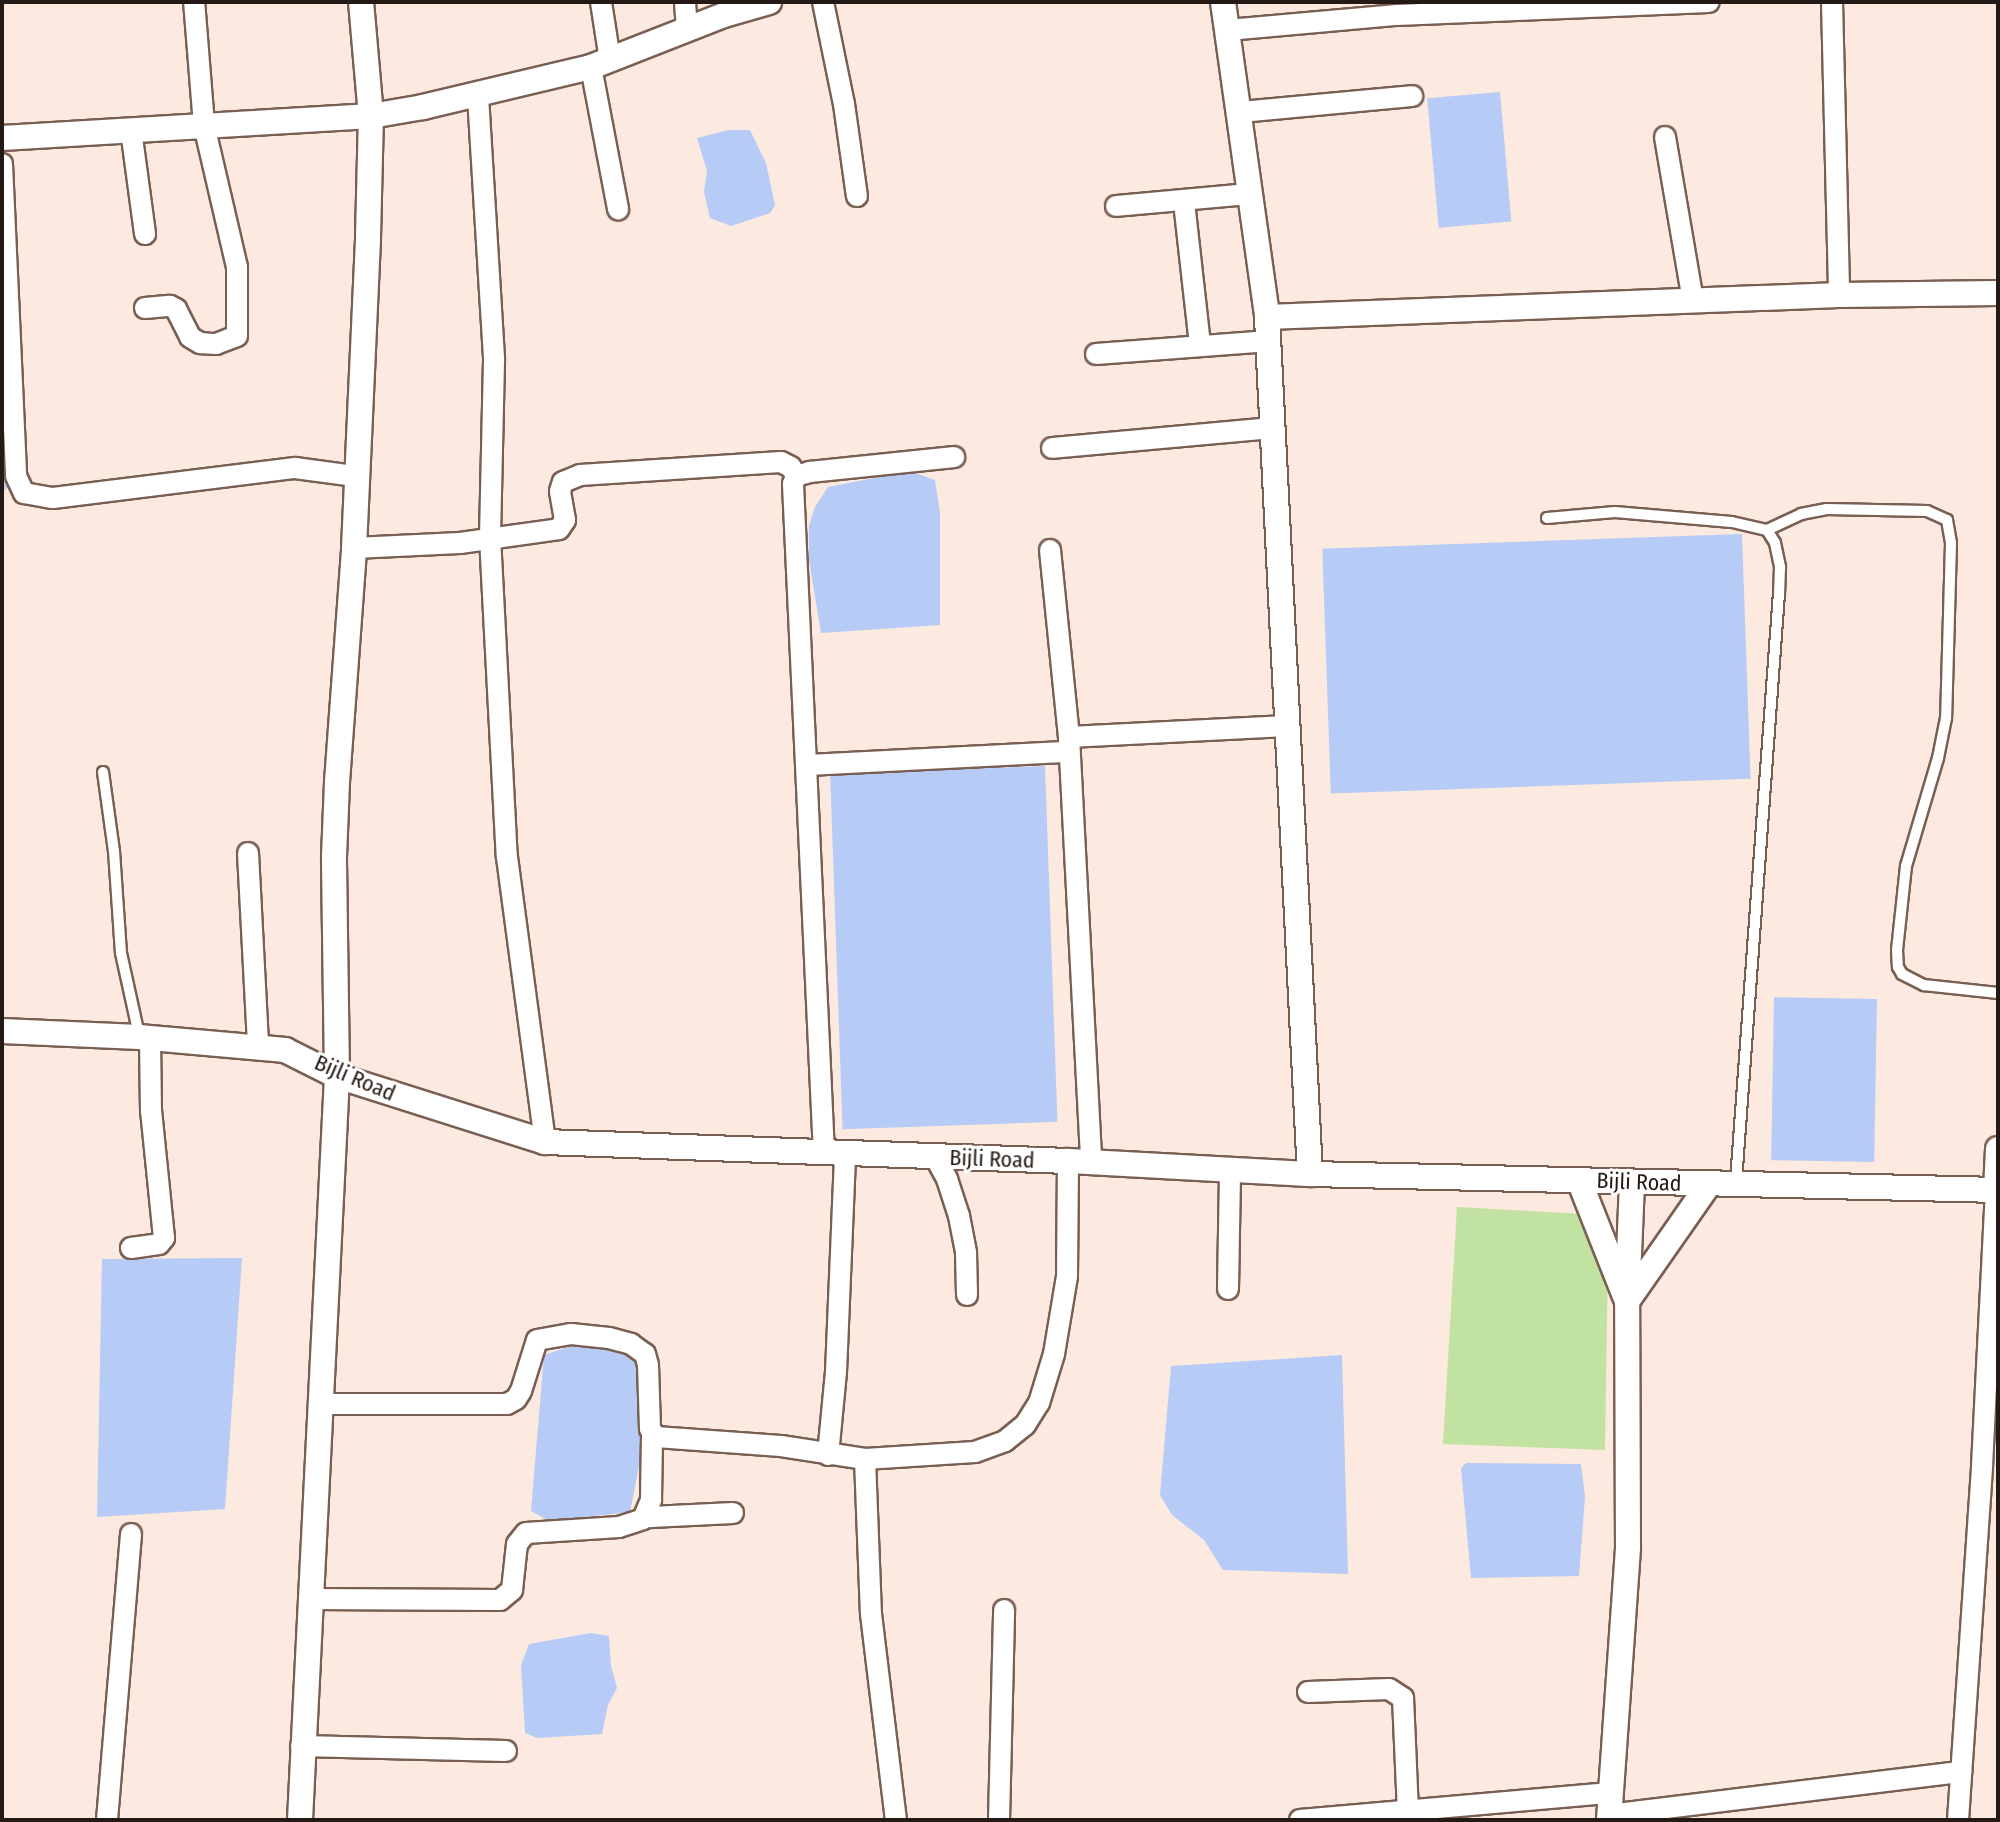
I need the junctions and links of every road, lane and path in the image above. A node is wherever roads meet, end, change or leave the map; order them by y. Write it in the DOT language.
graph roads {
  1 [pos="194,2"];
  2 [pos="361,2"];
  3 [pos="601,2"];
  4 [pos="685,2"];
  5 [pos="769,2"];
  6 [pos="823,2"];
  7 [pos="1223,2"];
  8 [pos="1709,2"];
  9 [pos="1832,2"];
  10 [pos="1396,9"];
  11 [pos="687,29"];
  12 [pos="1228,30"];
  13 [pos="600,63"];
  14 [pos="478,96"];
  15 [pos="1412,96"];
  16 [pos="1240,112"];
  17 [pos="371,116"];
  18 [pos="204,125"];
  19 [pos="131,130"];
  20 [pos="1665,137"];
  21 [pos="2,138"];
  22 [pos="2,164"];
  23 [pos="1249,194"];
  24 [pos="857,196"];
  25 [pos="1184,202"];
  26 [pos="1116,206"];
  27 [pos="618,209"];
  28 [pos="145,234"];
  29 [pos="1998,293"];
  30 [pos="1839,295"];
  31 [pos="1693,301"];
  32 [pos="145,308"];
  33 [pos="1267,317"];
  34 [pos="1267,341"];
  35 [pos="1200,345"];
  36 [pos="1096,354"];
  37 [pos="8,364"];
  38 [pos="1273,428"];
  39 [pos="1052,448"];
  40 [pos="954,457"];
  41 [pos="355,476"];
  42 [pos="796,476"];
  43 [pos="1547,518"];
  44 [pos="1767,530"];
  45 [pos="490,537"];
  46 [pos="354,548"];
  47 [pos="1050,550"];
  48 [pos="1287,726"];
  49 [pos="1069,745"];
  50 [pos="808,765"];
  51 [pos="103,772"];
  52 [pos="248,853"];
  53 [pos="1998,993"];
  54 [pos="2,1031"];
  55 [pos="144,1037"];
  56 [pos="258,1047"];
  57 [pos="337,1076"];
  58 [pos="545,1142"];
  59 [pos="1998,1149"];
  60 [pos="834,1154"];
  61 [pos="935,1157"];
  62 [pos="1080,1162"];
  63 [pos="1230,1170"];
  64 [pos="1310,1174"];
  65 [pos="1579,1180"];
  66 [pos="1632,1182"];
  67 [pos="1709,1184"];
  68 [pos="1736,1184"];
  69 [pos="1997,1190"];
  70 [pos="131,1248"];
  71 [pos="1228,1289"];
  72 [pos="967,1295"];
  73 [pos="1627,1302"];
  74 [pos="319,1404"];
  75 [pos="652,1434"];
  76 [pos="828,1455"];
  77 [pos="865,1459"];
  78 [pos="1990,1466"];
  79 [pos="648,1512"];
  80 [pos="733,1513"];
  81 [pos="131,1534"];
  82 [pos="309,1599"];
  83 [pos="1004,1610"];
  84 [pos="1308,1692"];
  85 [pos="301,1746"];
  86 [pos="506,1751"];
  87 [pos="1961,1772"];
  88 [pos="1609,1809"];
  89 [pos="1408,1811"];
  90 [pos="107,1820"];
  91 [pos="300,1820"];
  92 [pos="896,1820"];
  93 [pos="999,1820"];
  94 [pos="1300,1820"];
  95 [pos="1958,1820"];
  1 -- 18 [label="street"];
  2 -- 17 [label="street"];
  3 -- 13 [label="street"];
  4 -- 11 [label="street"];
  5 -- 11 [label="street"];
  6 -- 24 [label="street"];
  7 -- 12 [label="street"];
  8 -- 10 [label="street"];
  9 -- 30 [label="street"];
  10 -- 12 [label="street"];
  11 -- 13 [label="street"];
  12 -- 16 [label="street"];
  13 -- 14 [label="street"];
  13 -- 27 [label="street"];
  14 -- 17 [label="street"];
  14 -- 45 [label="street"];
  15 -- 16 [label="street"];
  16 -- 23 [label="street"];
  17 -- 18 [label="street"];
  17 -- 41 [label="street"];
  18 -- 19 [label="street"];
  18 -- 32 [label="street"];
  19 -- 21 [label="street"];
  19 -- 28 [label="street"];
  20 -- 31 [label="street"];
  22 -- 37 [label="street"];
  23 -- 25 [label="street"];
  23 -- 33 [label="street"];
  25 -- 26 [label="street"];
  25 -- 35 [label="street"];
  29 -- 30 [label="street"];
  30 -- 31 [label="street"];
  31 -- 33 [label="street"];
  33 -- 34 [label="street"];
  34 -- 35 [label="street"];
  34 -- 38 [label="street"];
  35 -- 36 [label="street"];
  37 -- 41 [label="street"];
  38 -- 39 [label="street"];
  38 -- 48 [label="street"];
  40 -- 42 [label="street"];
  41 -- 46 [label="street"];
  42 -- 45 [label="street"];
  42 -- 50 [label="street"];
  43 -- 44 [label="lane"];
  44 -- 53 [label="lane"];
  44 -- 68 [label="lane"];
  45 -- 46 [label="street"];
  45 -- 58 [label="street"];
  46 -- 57 [label="street"];
  47 -- 49 [label="street"];
  48 -- 49 [label="street"];
  48 -- 64 [label="street"];
  49 -- 50 [label="street"];
  49 -- 62 [label="street"];
  50 -- 60 [label="street"];
  51 -- 55 [label="lane"];
  52 -- 56 [label="street"];
  54 -- 55 [label="street, Bijli Road"];
  55 -- 56 [label="street, Bijli Road"];
  55 -- 70 [label="street"];
  56 -- 57 [label="street, Bijli Road"];
  57 -- 58 [label="street, Bijli Road"];
  57 -- 74 [label="street"];
  58 -- 60 [label="street, Bijli Road"];
  59 -- 69 [label="street"];
  60 -- 61 [label="street, Bijli Road"];
  60 -- 76 [label="street"];
  61 -- 62 [label="street, Bijli Road"];
  61 -- 72 [label="street"];
  62 -- 63 [label="street, Bijli Road"];
  62 -- 77 [label="street"];
  63 -- 64 [label="street, Bijli Road"];
  63 -- 71 [label="street"];
  64 -- 65 [label="street, Bijli Road"];
  65 -- 66 [label="street, Bijli Road"];
  65 -- 73 [label="street"];
  66 -- 67 [label="street, Bijli Road"];
  66 -- 73 [label="street"];
  67 -- 68 [label="street, Bijli Road"];
  67 -- 73 [label="street"];
  68 -- 69 [label="street, Bijli Road"];
  69 -- 78 [label="street"];
  73 -- 88 [label="street"];
  74 -- 75 [label="street"];
  74 -- 82 [label="street"];
  75 -- 76 [label="street"];
  75 -- 79 [label="street"];
  76 -- 77 [label="street"];
  77 -- 92 [label="street"];
  78 -- 87 [label="street"];
  79 -- 80 [label="street"];
  79 -- 82 [label="street"];
  81 -- 90 [label="street"];
  82 -- 85 [label="street"];
  83 -- 93 [label="street"];
  84 -- 89 [label="street"];
  85 -- 86 [label="street"];
  85 -- 91 [label="street"];
  87 -- 88 [label="street"];
  87 -- 95 [label="street"];
  88 -- 89 [label="street"];
  89 -- 94 [label="street"];
}
